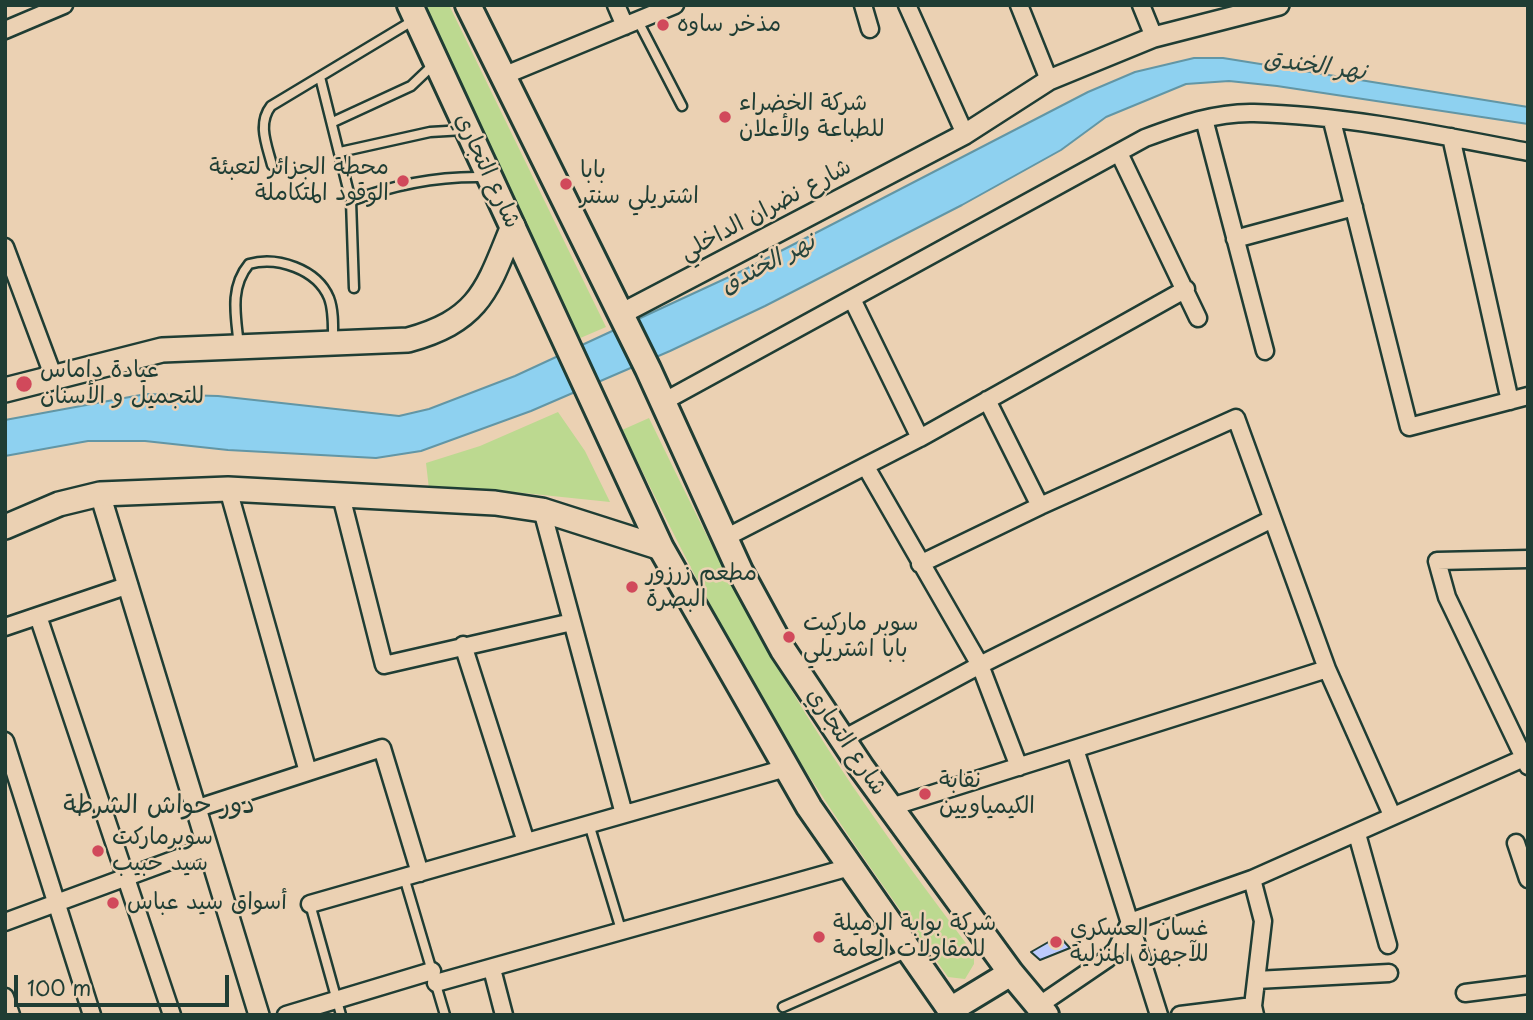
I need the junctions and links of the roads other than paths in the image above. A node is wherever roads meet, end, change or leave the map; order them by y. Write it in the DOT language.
graph roads {
  1 [pos="64,5"];
  2 [pos="468,5"];
  3 [pos="616,5"];
  4 [pos="675,5"];
  5 [pos="863,5"];
  6 [pos="907,5"];
  7 [pos="1019,5"];
  8 [pos="1141,5"];
  9 [pos="1279,5"];
  10 [pos="413,12"];
  11 [pos="632,24"];
  12 [pos="870,29"];
  13 [pos="5,30"];
  14 [pos="1154,37"];
  15 [pos="436,60"];
  16 [pos="503,76"];
  17 [pos="320,77"];
  18 [pos="1049,80"];
  19 [pos="682,106"];
  20 [pos="1204,119"];
  21 [pos="1332,121"];
  22 [pos="333,122"];
  23 [pos="468,131"];
  24 [pos="965,134"];
  25 [pos="1451,138"];
  26 [pos="340,152"];
  27 [pos="1528,152"];
  28 [pos="1119,153"];
  29 [pos="272,165"];
  30 [pos="490,177"];
  31 [pos="351,201"];
  32 [pos="1354,208"];
  33 [pos="513,226"];
  34 [pos="1235,239"];
  35 [pos="5,247"];
  36 [pos="354,288"];
  37 [pos="1186,289"];
  38 [pos="852,299"];
  39 [pos="621,314"];
  40 [pos="1198,318"];
  41 [pos="333,342"];
  42 [pos="239,346"];
  43 [pos="1265,351"];
  44 [pos="54,378"];
  45 [pos="5,390"];
  46 [pos="1528,396"];
  47 [pos="987,400"];
  48 [pos="1510,401"];
  49 [pos="663,402"];
  50 [pos="920,438"];
  51 [pos="866,467"];
  52 [pos="228,489"];
  53 [pos="100,494"];
  54 [pos="341,496"];
  55 [pos="1040,506"];
  56 [pos="542,510"];
  57 [pos="1272,519"];
  58 [pos="5,527"];
  59 [pos="725,538"];
  60 [pos="661,548"];
  61 [pos="1528,559"];
  62 [pos="920,564"];
  63 [pos="130,585"];
  64 [pos="38,616"];
  65 [pos="572,622"];
  66 [pos="5,627"];
  67 [pos="463,645"];
  68 [pos="980,665"];
  69 [pos="1327,669"];
  70 [pos="842,739"];
  71 [pos="5,741"];
  72 [pos="1075,749"];
  73 [pos="1526,762"];
  74 [pos="1019,766"];
  75 [pos="786,768"];
  76 [pos="308,772"];
  77 [pos="891,807"];
  78 [pos="198,808"];
  79 [pos="624,814"];
  80 [pos="1392,814"];
  81 [pos="589,824"];
  82 [pos="1357,834"];
  83 [pos="526,842"];
  84 [pos="1516,842"];
  85 [pos="208,847"];
  86 [pos="850,867"];
  87 [pos="420,873"];
  88 [pos="126,877"];
  89 [pos="404,877"];
  90 [pos="1528,878"];
  91 [pos="1252,879"];
  92 [pos="56,903"];
  93 [pos="310,904"];
  94 [pos="5,922"];
  95 [pos="1130,922"];
  96 [pos="622,933"];
  97 [pos="1388,945"];
  98 [pos="909,951"];
  99 [pos="492,969"];
  100 [pos="1011,973"];
  101 [pos="1389,973"];
  102 [pos="434,977"];
  103 [pos="1256,980"];
  104 [pos="1528,985"];
  105 [pos="1465,993"];
  106 [pos="5,997"];
  107 [pos="337,999"];
  108 [pos="783,1007"];
  109 [pos="1042,1010"];
  110 [pos="1254,1010"];
  111 [pos="952,1013"];
  112 [pos="11,1015"];
  113 [pos="92,1015"];
  114 [pos="172,1015"];
  115 [pos="259,1015"];
  116 [pos="286,1015"];
  117 [pos="341,1015"];
  118 [pos="445,1015"];
  119 [pos="504,1015"];
  120 [pos="1159,1015"];
  121 [pos="1180,1015"];
  1 -- 13 [label="street"];
  2 -- 16 [label="main road"];
  3 -- 11 [label="street"];
  4 -- 11 [label="street"];
  5 -- 12 [label="street"];
  6 -- 24 [label="street"];
  7 -- 18 [label="street"];
  8 -- 14 [label="street"];
  9 -- 14 [label="street, شارع نضران الداخلي"];
  10 -- 15 [label="main road, شارع التجاري"];
  10 -- 17 [label="lane"];
  11 -- 16 [label="street"];
  11 -- 19 [label="lane"];
  14 -- 18 [label="street, شارع نضران الداخلي"];
  15 -- 22 [label="lane"];
  15 -- 23 [label="main road, شارع التجاري"];
  16 -- 39 [label="main road"];
  17 -- 22 [label="lane"];
  17 -- 29 [label="lane"];
  18 -- 24 [label="street, شارع نضران الداخلي"];
  20 -- 21 [label="street"];
  20 -- 28 [label="street"];
  20 -- 34 [label="street"];
  21 -- 25 [label="street"];
  21 -- 32 [label="street"];
  22 -- 26 [label="lane"];
  23 -- 26 [label="lane"];
  23 -- 30 [label="main road, شارع التجاري"];
  24 -- 39 [label="street, شارع نضران الداخلي"];
  25 -- 27 [label="street"];
  25 -- 48 [label="street"];
  26 -- 31 [label="lane"];
  28 -- 37 [label="street"];
  28 -- 38 [label="street"];
  30 -- 31 [label="lane"];
  30 -- 33 [label="main road, شارع التجاري"];
  31 -- 36 [label="lane"];
  32 -- 34 [label="street"];
  32 -- 48 [label="street"];
  33 -- 41 [label="main road"];
  33 -- 60 [label="main road, شارع التجاري"];
  34 -- 43 [label="street"];
  35 -- 44 [label="street"];
  37 -- 40 [label="street"];
  37 -- 47 [label="street"];
  38 -- 49 [label="street"];
  38 -- 50 [label="street"];
  39 -- 49 [label="main road, شارع التجاري"];
  41 -- 42 [label="main road"];
  41 -- 42 [label="lane"];
  42 -- 44 [label="main road"];
  44 -- 45 [label="main road"];
  46 -- 48 [label="street"];
  47 -- 50 [label="street"];
  47 -- 55 [label="street"];
  49 -- 59 [label="main road, شارع التجاري"];
  50 -- 51 [label="street"];
  51 -- 59 [label="street"];
  51 -- 62 [label="street"];
  52 -- 53 [label="main road"];
  52 -- 54 [label="main road"];
  52 -- 76 [label="street"];
  53 -- 58 [label="main road"];
  53 -- 63 [label="street"];
  54 -- 56 [label="main road"];
  54 -- 67 [label="street"];
  55 -- 57 [label="street"];
  55 -- 62 [label="street"];
  56 -- 60 [label="main road"];
  56 -- 65 [label="street"];
  57 -- 68 [label="street"];
  57 -- 69 [label="street"];
  59 -- 70 [label="main road, شارع التجاري"];
  60 -- 75 [label="main road"];
  61 -- 73 [label="street"];
  62 -- 68 [label="street"];
  63 -- 64 [label="street"];
  63 -- 78 [label="street"];
  64 -- 66 [label="street"];
  64 -- 88 [label="street"];
  65 -- 67 [label="street"];
  65 -- 79 [label="street"];
  67 -- 83 [label="street"];
  68 -- 70 [label="street"];
  68 -- 74 [label="street"];
  69 -- 72 [label="street"];
  69 -- 80 [label="street"];
  70 -- 77 [label="main road, شارع التجاري"];
  71 -- 92 [label="street"];
  72 -- 74 [label="street"];
  72 -- 95 [label="street"];
  73 -- 80 [label="street"];
  74 -- 77 [label="street"];
  75 -- 79 [label="street"];
  75 -- 86 [label="main road"];
  76 -- 78 [label="street"];
  76 -- 87 [label="street"];
  77 -- 100 [label="main road, شارع التجاري"];
  78 -- 85 [label="street"];
  79 -- 81 [label="street"];
  80 -- 82 [label="street"];
  81 -- 83 [label="street"];
  81 -- 96 [label="lane"];
  82 -- 91 [label="street"];
  82 -- 97 [label="street"];
  83 -- 87 [label="street"];
  84 -- 90 [label="street"];
  85 -- 88 [label="street"];
  85 -- 115 [label="street"];
  86 -- 96 [label="street"];
  86 -- 98 [label="main road"];
  87 -- 89 [label="street"];
  88 -- 92 [label="street"];
  88 -- 114 [label="street"];
  89 -- 93 [label="street"];
  89 -- 102 [label="lane"];
  91 -- 95 [label="street"];
  91 -- 103 [label="street"];
  92 -- 94 [label="street"];
  92 -- 113 [label="street"];
  93 -- 107 [label="lane"];
  95 -- 109 [label="street"];
  95 -- 120 [label="street"];
  96 -- 99 [label="street"];
  98 -- 108 [label="lane"];
  98 -- 111 [label="main road"];
  99 -- 102 [label="street"];
  99 -- 119 [label="street"];
  100 -- 109 [label="main road, شارع التجاري"];
  100 -- 111 [label="main road"];
  101 -- 103 [label="street"];
  102 -- 107 [label="street"];
  102 -- 118 [label="lane"];
  103 -- 110 [label="street"];
  104 -- 105 [label="street"];
  106 -- 112 [label="street"];
  107 -- 116 [label="street"];
  107 -- 117 [label="lane"];
  110 -- 121 [label="street"];
}
